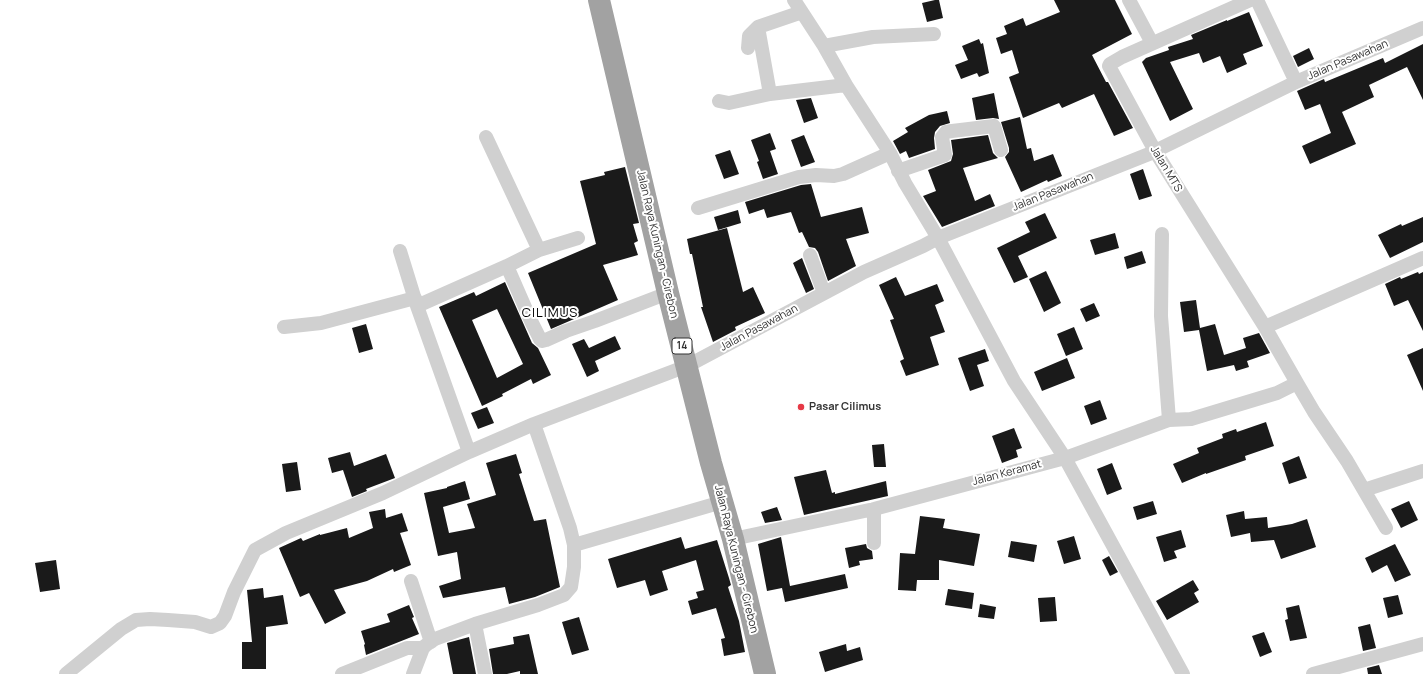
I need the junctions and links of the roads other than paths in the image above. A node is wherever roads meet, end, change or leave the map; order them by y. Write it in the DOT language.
graph roads {
  1 [pos="794,0"];
  2 [pos="1129,0"];
  3 [pos="1250,0"];
  4 [pos="1257,0"];
  5 [pos="601,9"];
  6 [pos="802,12"];
  7 [pos="758,27"];
  8 [pos="1422,31"];
  9 [pos="934,34"];
  10 [pos="1152,43"];
  11 [pos="824,46"];
  12 [pos="748,48"];
  13 [pos="1296,82"];
  14 [pos="846,85"];
  15 [pos="770,94"];
  16 [pos="719,101"];
  17 [pos="486,137"];
  18 [pos="1001,150"];
  19 [pos="1155,152"];
  20 [pos="890,153"];
  21 [pos="898,171"];
  22 [pos="698,208"];
  23 [pos="1162,234"];
  24 [pos="578,238"];
  25 [pos="938,238"];
  26 [pos="539,250"];
  27 [pos="400,251"];
  28 [pos="810,255"];
  29 [pos="1423,258"];
  30 [pos="507,266"];
  31 [pos="668,293"];
  32 [pos="824,293"];
  33 [pos="416,302"];
  34 [pos="1265,327"];
  35 [pos="284,328"];
  36 [pos="687,366"];
  37 [pos="1297,383"];
  38 [pos="1169,420"];
  39 [pos="534,424"];
  40 [pos="469,452"];
  41 [pos="1065,458"];
  42 [pos="1423,471"];
  43 [pos="1364,490"];
  44 [pos="722,502"];
  45 [pos="874,509"];
  46 [pos="1386,528"];
  47 [pos="733,539"];
  48 [pos="874,543"];
  49 [pos="574,545"];
  50 [pos="411,581"];
  51 [pos="475,624"];
  52 [pos="1423,644"];
  53 [pos="427,645"];
  54 [pos="66,674"];
  55 [pos="342,674"];
  56 [pos="414,674"];
  57 [pos="485,674"];
  58 [pos="765,674"];
  59 [pos="1183,674"];
  60 [pos="1313,674"];
  1 -- 6 [label="street"];
  2 -- 10 [label="street"];
  3 -- 10 [label="street, Jalan MTS"];
  4 -- 13 [label="street"];
  5 -- 31 [label="highway, Jalan Raya Kuningan - Cirebon / 14"];
  6 -- 7 [label="street"];
  6 -- 11 [label="street"];
  7 -- 12 [label="street"];
  7 -- 15 [label="street"];
  8 -- 13 [label="street, Jalan Pasawahan"];
  9 -- 11 [label="street"];
  10 -- 19 [label="street, Jalan MTS"];
  11 -- 14 [label="street"];
  13 -- 19 [label="street, Jalan Pasawahan"];
  14 -- 15 [label="street"];
  14 -- 20 [label="street"];
  15 -- 16 [label="street"];
  17 -- 26 [label="street"];
  18 -- 21 [label="street"];
  19 -- 25 [label="street, Jalan Pasawahan"];
  19 -- 34 [label="street, Jalan MTS"];
  20 -- 21 [label="street"];
  20 -- 22 [label="street"];
  21 -- 25 [label="street"];
  23 -- 38 [label="street"];
  24 -- 26 [label="street"];
  25 -- 32 [label="street, Jalan Pasawahan"];
  25 -- 41 [label="street"];
  26 -- 30 [label="street"];
  27 -- 33 [label="street"];
  28 -- 32 [label="street"];
  29 -- 34 [label="street"];
  30 -- 31 [label="street"];
  30 -- 33 [label="street"];
  31 -- 36 [label="highway, Jalan Raya Kuningan - Cirebon / 14"];
  32 -- 36 [label="street, Jalan Pasawahan"];
  33 -- 35 [label="street"];
  33 -- 40 [label="street"];
  34 -- 37 [label="street, Jalan MTS"];
  36 -- 39 [label="street, Jalan Pasawahan"];
  36 -- 44 [label="highway, Jalan Raya Kuningan - Cirebon / 14"];
  37 -- 38 [label="street, Jalan Keramat"];
  37 -- 43 [label="street, Jalan MTS"];
  38 -- 41 [label="street, Jalan Keramat"];
  39 -- 40 [label="street, Jalan Pasawahan"];
  39 -- 49 [label="street"];
  40 -- 54 [label="street, Jalan Pasawahan"];
  41 -- 45 [label="street, Jalan Keramat"];
  41 -- 59 [label="street"];
  42 -- 43 [label="street"];
  43 -- 46 [label="street, Jalan MTS"];
  44 -- 47 [label="highway, Jalan Raya Kuningan - Cirebon / 14"];
  44 -- 49 [label="street"];
  45 -- 47 [label="street, Jalan Keramat"];
  45 -- 48 [label="street"];
  47 -- 58 [label="highway, Jalan Raya Kuningan - Cirebon / 14"];
  49 -- 51 [label="street"];
  50 -- 53 [label="street"];
  51 -- 53 [label="street"];
  51 -- 57 [label="street"];
  52 -- 60 [label="street"];
  53 -- 55 [label="street"];
  53 -- 56 [label="street"];
}
